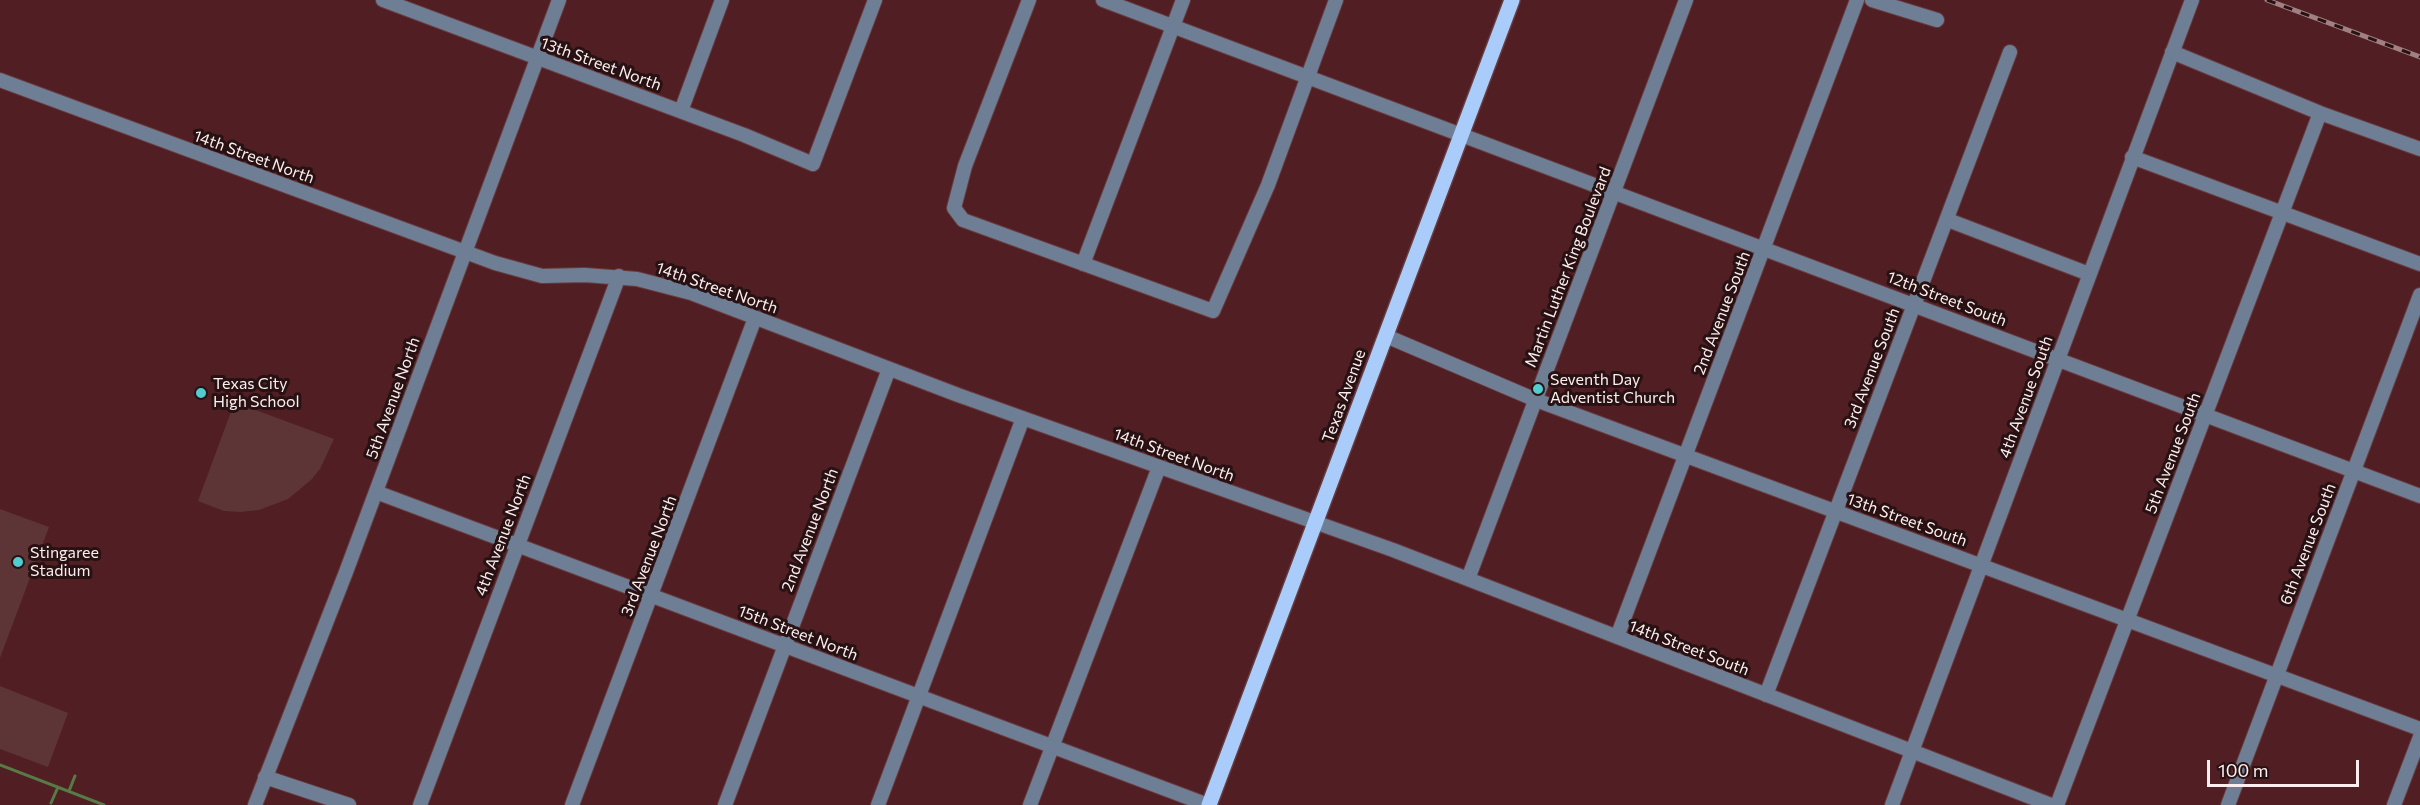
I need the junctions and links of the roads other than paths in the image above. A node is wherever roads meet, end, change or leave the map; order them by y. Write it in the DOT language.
graph roads {
  1 [pos="559,0"];
  2 [pos="722,0"];
  3 [pos="875,0"];
  4 [pos="1029,0"];
  5 [pos="1103,0"];
  6 [pos="1183,0"];
  7 [pos="1336,0"];
  8 [pos="1512,0"];
  9 [pos="1686,0"];
  10 [pos="1857,0"];
  11 [pos="1872,0"];
  12 [pos="2192,0"];
  13 [pos="392,2"];
  14 [pos="1937,20"];
  15 [pos="1173,26"];
  16 [pos="2010,52"];
  17 [pos="2172,52"];
  18 [pos="537,58"];
  19 [pos="1308,77"];
  20 [pos="0,81"];
  21 [pos="681,111"];
  22 [pos="2320,113"];
  23 [pos="1461,135"];
  24 [pos="2420,149"];
  25 [pos="2132,157"];
  26 [pos="1614,192"];
  27 [pos="2282,213"];
  28 [pos="1948,220"];
  29 [pos="1764,248"];
  30 [pos="464,252"];
  31 [pos="1083,264"];
  32 [pos="2420,264"];
  33 [pos="2089,274"];
  34 [pos="619,276"];
  35 [pos="2420,295"];
  36 [pos="1914,304"];
  37 [pos="756,318"];
  38 [pos="1386,336"];
  39 [pos="2058,359"];
  40 [pos="889,369"];
  41 [pos="1536,400"];
  42 [pos="2205,415"];
  43 [pos="1023,418"];
  44 [pos="1686,455"];
  45 [pos="1159,467"];
  46 [pos="2354,471"];
  47 [pos="376,492"];
  48 [pos="2420,496"];
  49 [pos="1836,511"];
  50 [pos="1315,523"];
  51 [pos="517,545"];
  52 [pos="1981,565"];
  53 [pos="1468,579"];
  54 [pos="651,596"];
  55 [pos="2127,620"];
  56 [pos="1617,637"];
  57 [pos="784,646"];
  58 [pos="2277,675"];
  59 [pos="1766,695"];
  60 [pos="918,696"];
  61 [pos="2420,729"];
  62 [pos="2420,737"];
  63 [pos="1052,747"];
  64 [pos="1912,752"];
  65 [pos="265,777"];
  66 [pos="255,805"];
  67 [pos="349,805"];
  68 [pos="420,805"];
  69 [pos="572,805"];
  70 [pos="725,805"];
  71 [pos="878,805"];
  72 [pos="1030,805"];
  73 [pos="1208,805"];
  74 [pos="1892,805"];
  75 [pos="2051,805"];
  76 [pos="2057,805"];
  77 [pos="2228,805"];
  78 [pos="2394,805"];
  1 -- 18 [label="street, 5th Avenue North"];
  2 -- 21 [label="street"];
  3 -- 21 [label="street, 13th Street North"];
  4 -- 31 [label="street"];
  5 -- 15 [label="street, 12th Street South"];
  6 -- 15 [label="street"];
  7 -- 19 [label="street"];
  8 -- 23 [label="main road, Texas Avenue"];
  9 -- 26 [label="street, Martin Luther King Boulevard"];
  10 -- 29 [label="street, 2nd Avenue South"];
  11 -- 14 [label="street"];
  12 -- 17 [label="street, 4th Avenue South"];
  13 -- 18 [label="street, 13th Street North"];
  15 -- 19 [label="street, 12th Street South"];
  15 -- 31 [label="street"];
  16 -- 28 [label="street, 3rd Avenue South"];
  17 -- 22 [label="street"];
  17 -- 25 [label="street, 4th Avenue South"];
  18 -- 21 [label="street, 13th Street North"];
  18 -- 30 [label="street, 5th Avenue North"];
  19 -- 23 [label="street, 12th Street South"];
  19 -- 31 [label="street"];
  20 -- 30 [label="street, 14th Street North"];
  22 -- 24 [label="street"];
  22 -- 27 [label="street, 5th Avenue South"];
  23 -- 26 [label="street, 12th Street South"];
  23 -- 38 [label="main road, Texas Avenue"];
  25 -- 27 [label="street"];
  25 -- 33 [label="street, 4th Avenue South"];
  26 -- 29 [label="street, 12th Street South"];
  26 -- 41 [label="street, Martin Luther King Boulevard"];
  27 -- 32 [label="street"];
  27 -- 42 [label="street, 5th Avenue South"];
  28 -- 33 [label="street"];
  28 -- 36 [label="street, 3rd Avenue South"];
  29 -- 36 [label="street, 12th Street South"];
  29 -- 44 [label="street, 2nd Avenue South"];
  30 -- 34 [label="street, 14th Street North"];
  30 -- 47 [label="street, 5th Avenue North"];
  33 -- 39 [label="street, 4th Avenue South"];
  34 -- 37 [label="street, 14th Street North"];
  34 -- 51 [label="street, 4th Avenue North"];
  35 -- 46 [label="street, 6th Avenue South"];
  36 -- 39 [label="street, 12th Street South"];
  36 -- 49 [label="street, 3rd Avenue South"];
  37 -- 40 [label="street, 14th Street North"];
  37 -- 54 [label="street, 3rd Avenue North"];
  38 -- 41 [label="street, 13th Street South"];
  38 -- 50 [label="main road, Texas Avenue"];
  39 -- 42 [label="street, 12th Street South"];
  39 -- 52 [label="street, 4th Avenue South"];
  40 -- 43 [label="street, 14th Street North"];
  40 -- 57 [label="street, 2nd Avenue North"];
  41 -- 44 [label="street, 13th Street South"];
  41 -- 53 [label="street, Martin Luther King Boulevard"];
  42 -- 46 [label="street, 12th Street South"];
  42 -- 55 [label="street, 5th Avenue South"];
  43 -- 45 [label="street, 14th Street North"];
  43 -- 60 [label="street"];
  44 -- 49 [label="street, 13th Street South"];
  44 -- 56 [label="street, 2nd Avenue South"];
  45 -- 50 [label="street, 14th Street North"];
  45 -- 63 [label="street"];
  46 -- 48 [label="street, 12th Street South"];
  46 -- 58 [label="street, 6th Avenue South"];
  47 -- 51 [label="street, 15th Street North"];
  47 -- 65 [label="street, 5th Avenue North"];
  49 -- 52 [label="street, 13th Street South"];
  49 -- 59 [label="street, 3rd Avenue South"];
  50 -- 53 [label="street, 14th Street South"];
  50 -- 73 [label="main road, Texas Avenue"];
  51 -- 54 [label="street, 15th Street North"];
  51 -- 68 [label="street, 4th Avenue North"];
  52 -- 55 [label="street, 13th Street South"];
  52 -- 64 [label="street, 4th Avenue South"];
  53 -- 56 [label="street, 14th Street South"];
  54 -- 57 [label="street, 15th Street North"];
  54 -- 69 [label="street, 3rd Avenue North"];
  55 -- 58 [label="street, 13th Street South"];
  55 -- 76 [label="street, 5th Avenue South"];
  56 -- 59 [label="street, 14th Street South"];
  57 -- 60 [label="street, 15th Street North"];
  57 -- 70 [label="street, 2nd Avenue North"];
  58 -- 61 [label="street, 13th Street South"];
  58 -- 77 [label="street, 6th Avenue South"];
  59 -- 64 [label="street, 14th Street South"];
  60 -- 63 [label="street, 15th Street North"];
  60 -- 71 [label="street"];
  62 -- 78 [label="street"];
  63 -- 72 [label="street"];
  63 -- 73 [label="street, 15th Street North"];
  64 -- 74 [label="street, 4th Avenue South"];
  64 -- 75 [label="street, 14th Street South"];
  65 -- 66 [label="street, 5th Avenue North"];
  65 -- 67 [label="street"];
}
